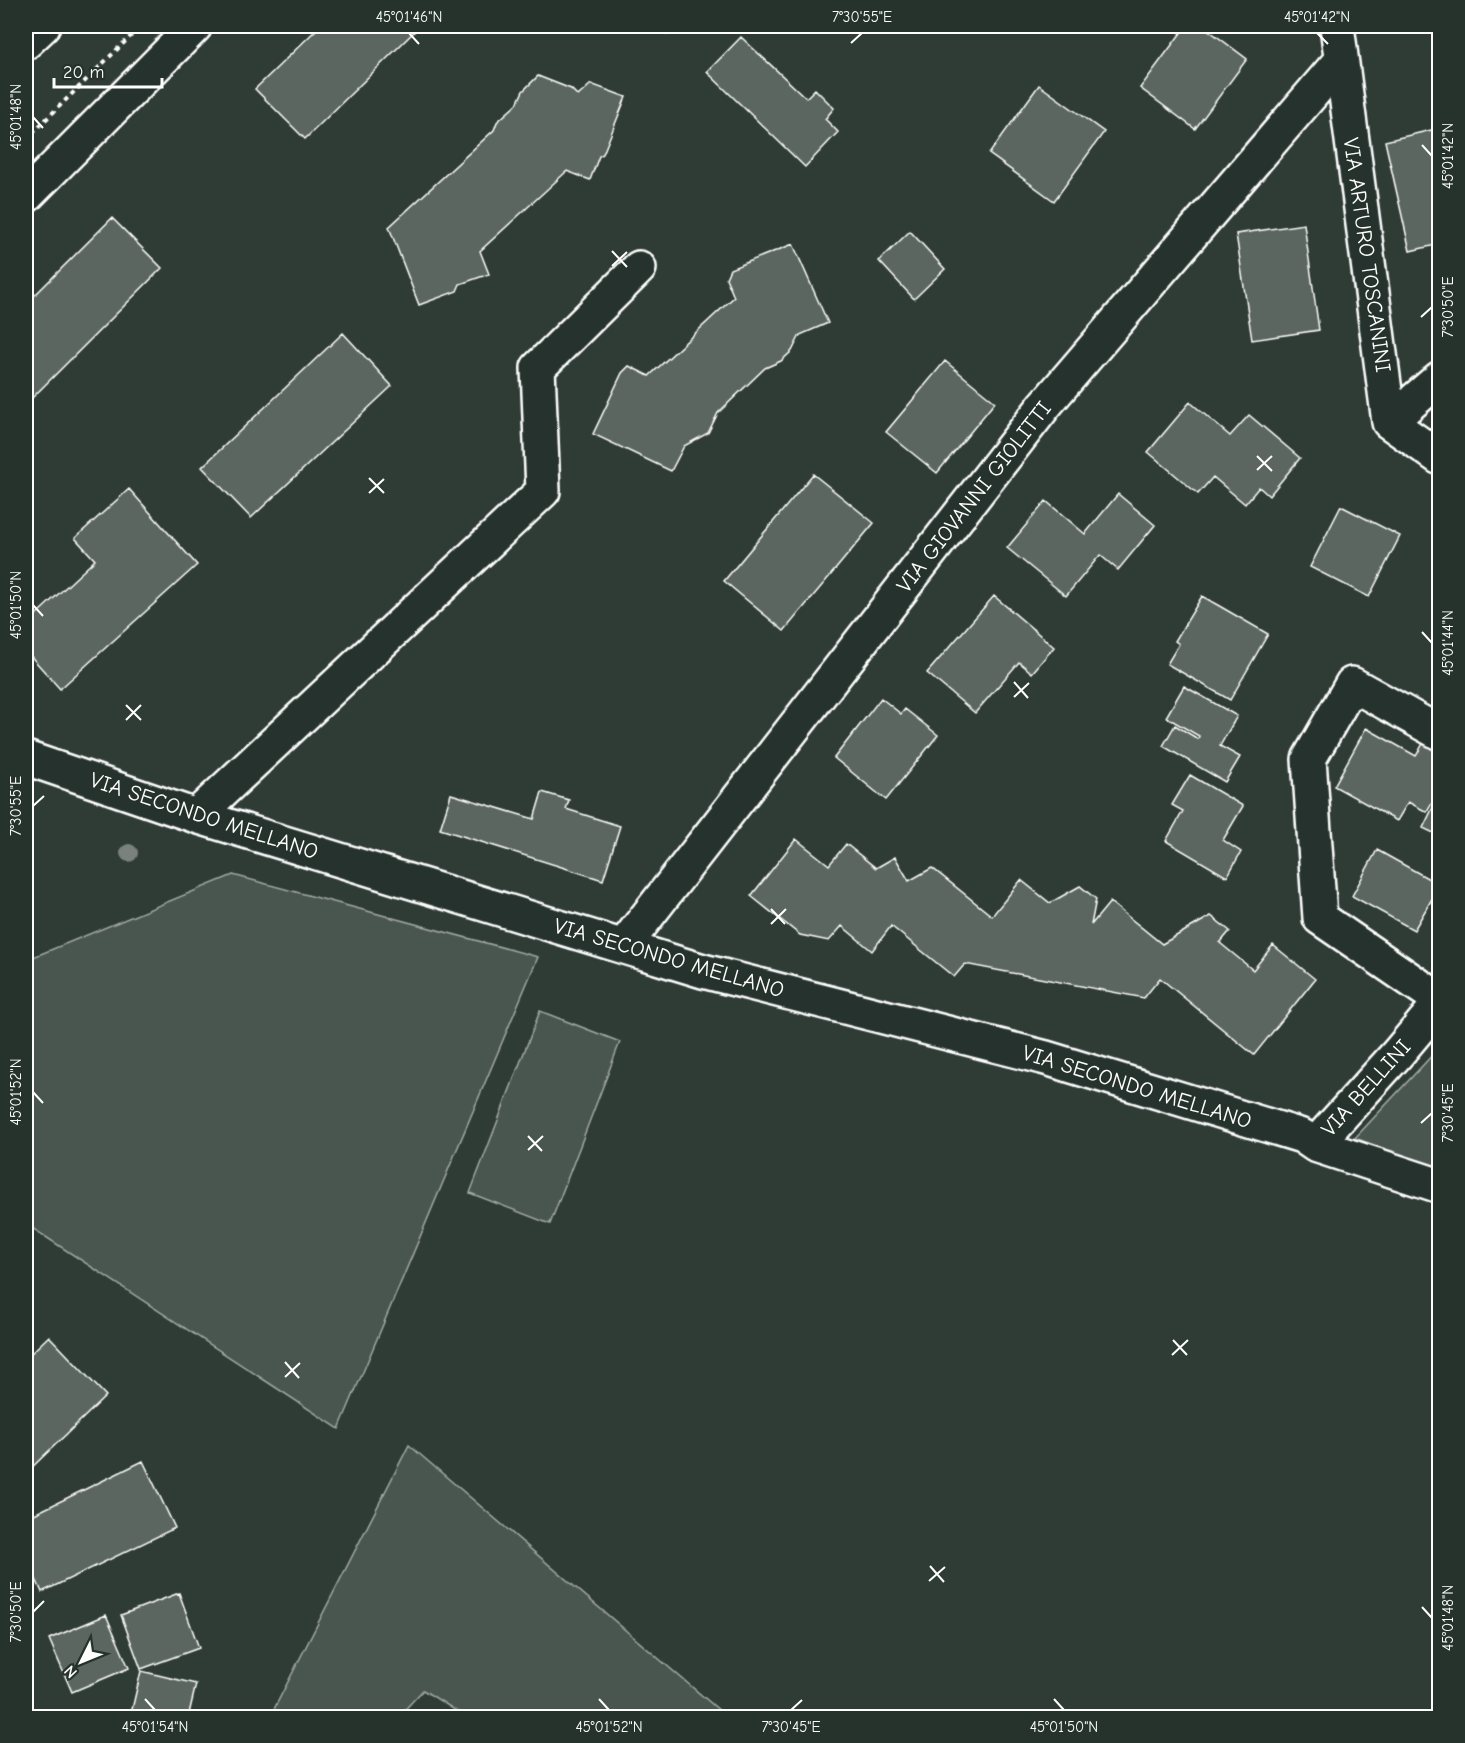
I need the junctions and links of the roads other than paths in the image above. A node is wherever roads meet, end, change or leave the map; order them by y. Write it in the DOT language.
graph roads {
  1 [pos="43,26"];
  2 [pos="195,26"];
  3 [pos="1337,26"];
  4 [pos="26,42"];
  5 [pos="1341,60"];
  6 [pos="26,196"];
  7 [pos="639,268"];
  8 [pos="1440,378"];
  9 [pos="1389,423"];
  10 [pos="1440,458"];
  11 [pos="1440,733"];
  12 [pos="26,758"];
  13 [pos="196,816"];
  14 [pos="624,946"];
  15 [pos="1440,1001"];
  16 [pos="1315,1145"];
  17 [pos="1440,1186"];
  1 -- 4 [label="street"];
  2 -- 6 [label="street"];
  3 -- 5 [label="street, VIA ARTURO TOSCANINI"];
  5 -- 9 [label="street, VIA ARTURO TOSCANINI"];
  5 -- 14 [label="street, VIA GIOVANNI GIOLITTI"];
  7 -- 13 [label="street"];
  8 -- 9 [label="street"];
  9 -- 10 [label="street"];
  11 -- 15 [label="street"];
  12 -- 13 [label="street, VIA SECONDO MELLANO"];
  13 -- 14 [label="street, VIA SECONDO MELLANO"];
  14 -- 16 [label="street, VIA SECONDO MELLANO"];
  15 -- 16 [label="street, VIA BELLINI"];
  16 -- 17 [label="street, VIA SECONDO MELLANO"];
}
